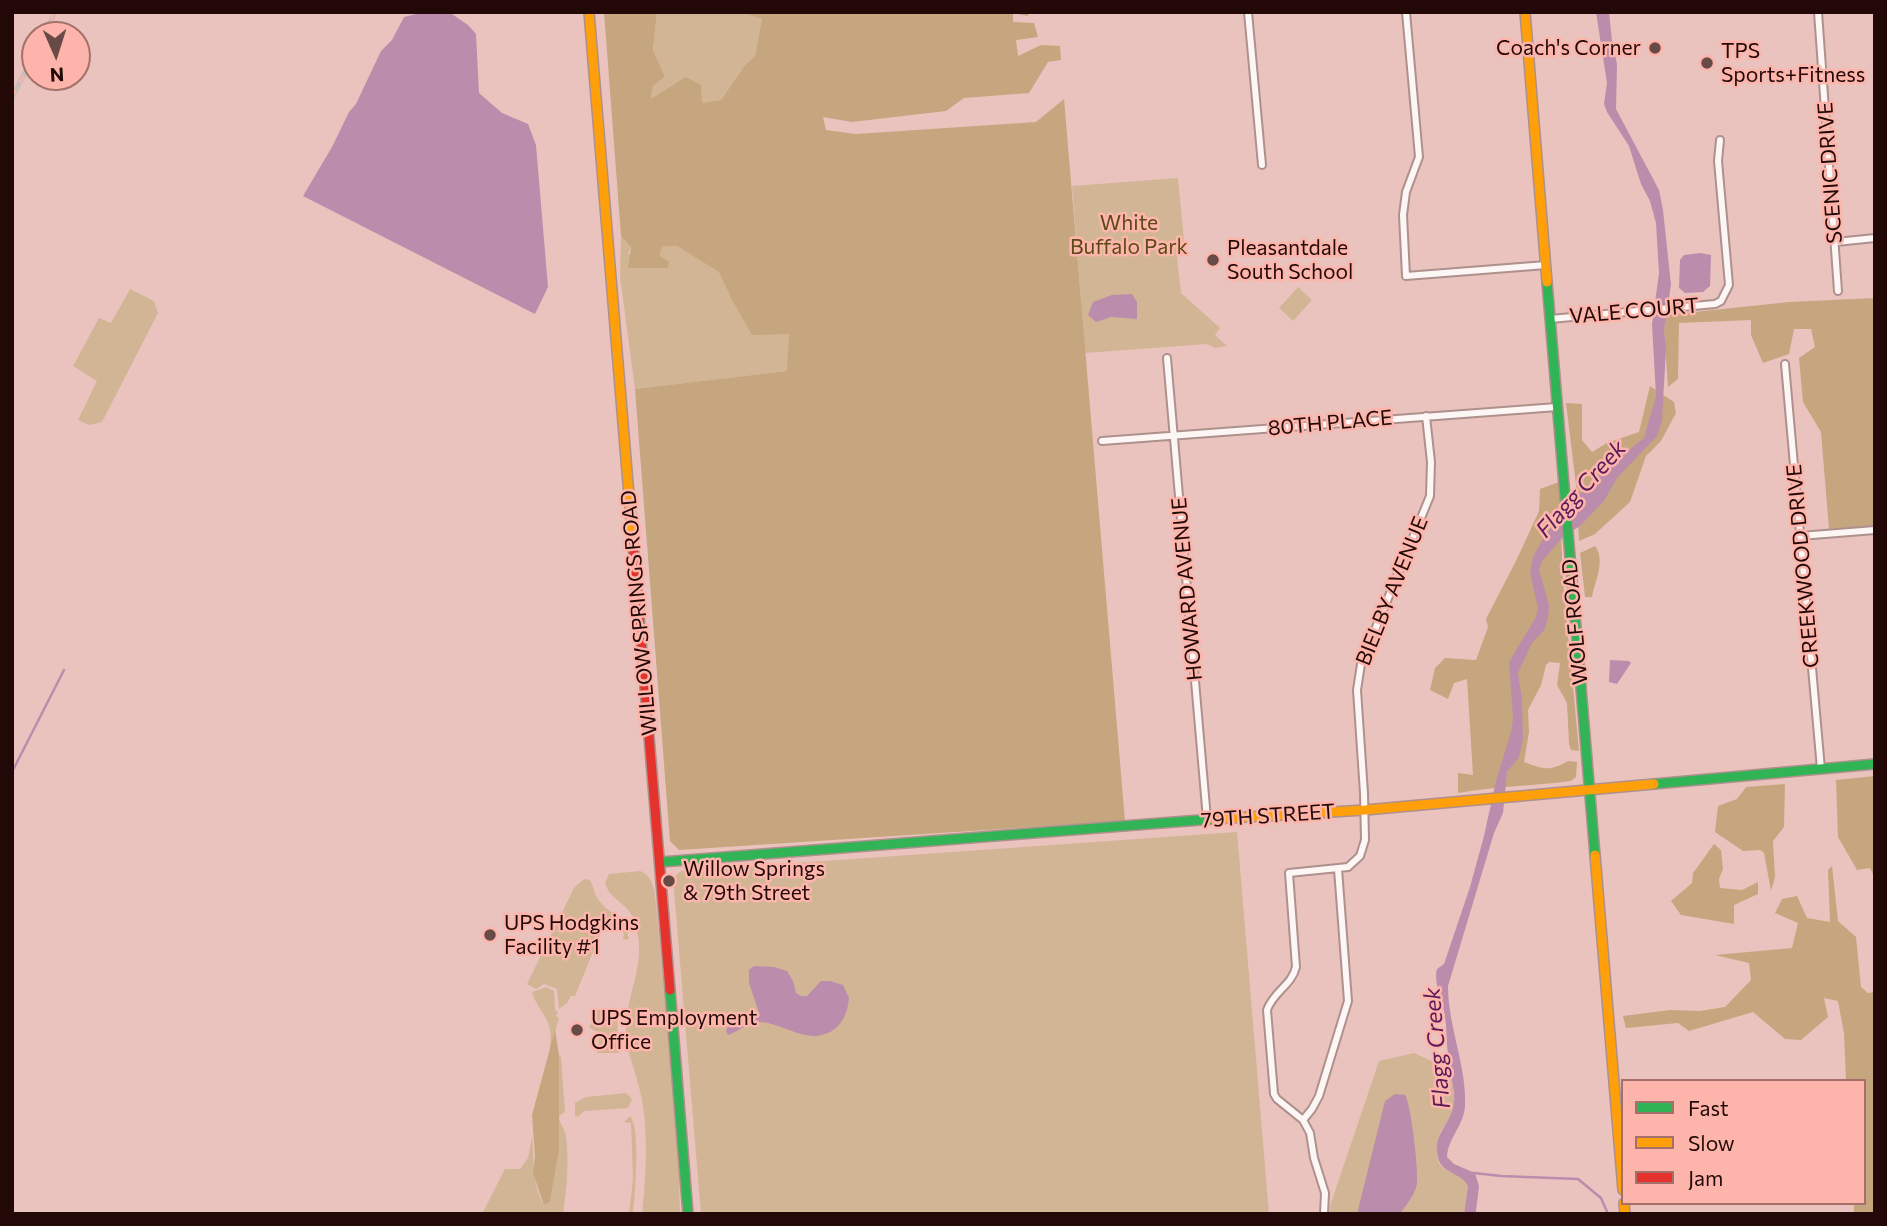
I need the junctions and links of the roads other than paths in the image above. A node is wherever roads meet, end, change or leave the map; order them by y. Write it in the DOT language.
graph roads {
  1 [pos="589,12"];
  2 [pos="1248,12"];
  3 [pos="1406,12"];
  4 [pos="1525,12"];
  5 [pos="1818,12"];
  6 [pos="1720,140"];
  7 [pos="1262,165"];
  8 [pos="1875,239"];
  9 [pos="1836,242"];
  10 [pos="1546,265"];
  11 [pos="1838,291"];
  12 [pos="1550,319"];
  13 [pos="1167,358"];
  14 [pos="1785,364"];
  15 [pos="1558,407"];
  16 [pos="1426,416"];
  17 [pos="1174,436"];
  18 [pos="1102,440"];
  19 [pos="1875,530"];
  20 [pos="1800,536"];
  21 [pos="1875,764"];
  22 [pos="1821,769"];
  23 [pos="1589,790"];
  24 [pos="1365,810"];
  25 [pos="1207,819"];
  26 [pos="661,862"];
  27 [pos="1338,869"];
  28 [pos="1303,1120"];
  29 [pos="1621,1166"];
  30 [pos="688,1214"];
  31 [pos="1324,1214"];
  1 -- 26 [label="street, WILLOW SPRINGS ROAD"];
  2 -- 7 [label="street"];
  3 -- 10 [label="street"];
  4 -- 10 [label="street, WOLF ROAD"];
  5 -- 9 [label="street, SCENIC DRIVE"];
  6 -- 12 [label="street, VALE COURT"];
  8 -- 9 [label="street"];
  9 -- 11 [label="street, SCENIC DRIVE"];
  10 -- 12 [label="street, WOLF ROAD"];
  12 -- 15 [label="street, WOLF ROAD"];
  13 -- 17 [label="street, HOWARD AVENUE"];
  14 -- 20 [label="street, CREEKWOOD DRIVE"];
  15 -- 16 [label="street, 80TH PLACE"];
  15 -- 23 [label="street, WOLF ROAD"];
  16 -- 17 [label="street, 80TH PLACE"];
  16 -- 24 [label="street, BIELBY AVENUE"];
  17 -- 18 [label="street, 80TH PLACE"];
  17 -- 25 [label="street, HOWARD AVENUE"];
  19 -- 20 [label="street"];
  20 -- 22 [label="street, CREEKWOOD DRIVE"];
  21 -- 22 [label="street, 79TH STREET"];
  22 -- 23 [label="street, 79TH STREET"];
  23 -- 24 [label="street, 79TH STREET"];
  23 -- 29 [label="street, WOLF ROAD"];
  24 -- 25 [label="street, 79TH STREET"];
  24 -- 27 [label="street, BIELBY AVENUE"];
  25 -- 26 [label="street, 79TH STREET"];
  26 -- 30 [label="street, WILLOW SPRINGS ROAD"];
  27 -- 28 [label="street"];
  27 -- 28 [label="street"];
  28 -- 31 [label="street"];
}
